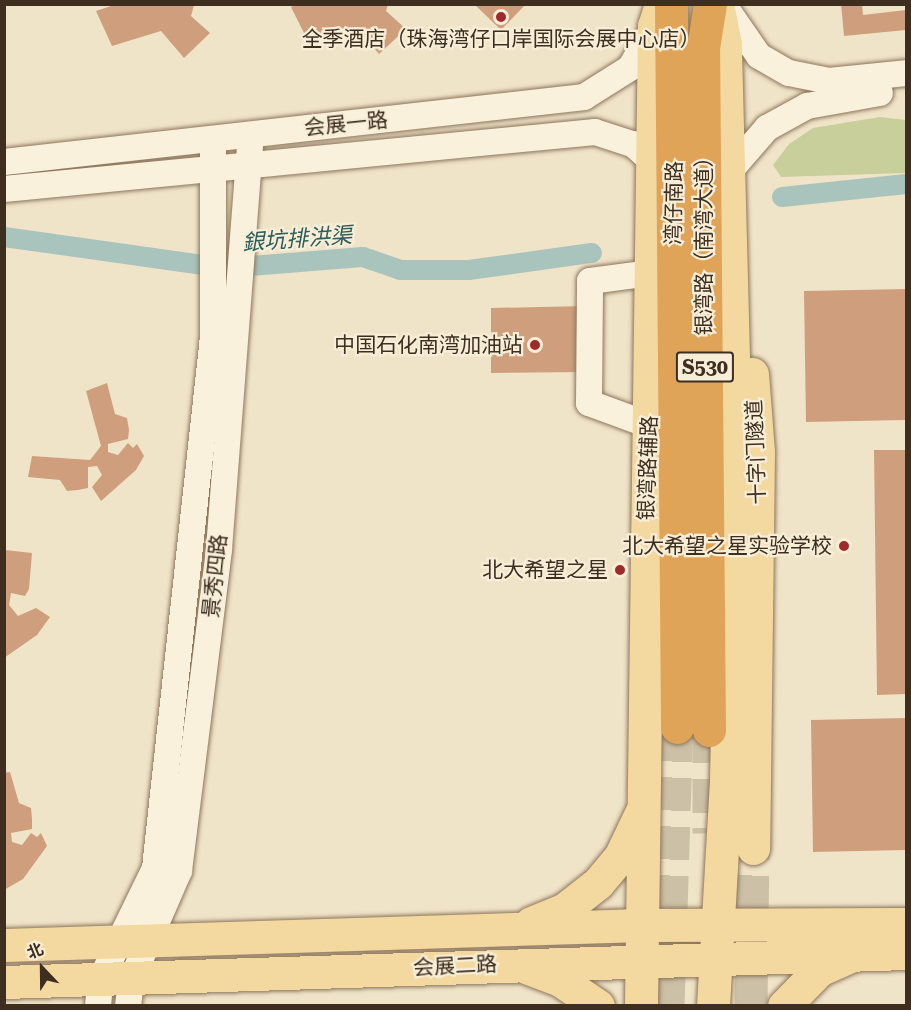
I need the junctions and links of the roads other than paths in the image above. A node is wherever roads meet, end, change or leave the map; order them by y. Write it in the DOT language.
graph roads {
  1 [pos="710,4"];
  2 [pos="717,4"];
  3 [pos="723,4"];
  4 [pos="662,12"];
  5 [pos="906,73"];
  6 [pos="906,91"];
  7 [pos="251,135"];
  8 [pos="213,139"];
  9 [pos="652,161"];
  10 [pos="4,162"];
  11 [pos="248,162"];
  12 [pos="213,166"];
  13 [pos="729,188"];
  14 [pos="4,189"];
  15 [pos="651,273"];
  16 [pos="225,308"];
  17 [pos="675,402"];
  18 [pos="649,425"];
  19 [pos="645,803"];
  20 [pos="753,848"];
  21 [pos="718,924"];
  22 [pos="906,924"];
  23 [pos="644,925"];
  24 [pos="513,930"];
  25 [pos="134,941"];
  26 [pos="4,945"];
  27 [pos="906,953"];
  28 [pos="855,954"];
  29 [pos="643,960"];
  30 [pos="516,963"];
  31 [pos="4,982"];
  32 [pos="715,989"];
  33 [pos="114,993"];
  34 [pos="598,1005"];
  35 [pos="641,1005"];
  36 [pos="784,1005"];
  1 -- 17 [label="highway, 银湾路（南湾大道） / S530"];
  2 -- 13 [label="main road"];
  3 -- 5 [label="street"];
  4 -- 7 [label="street, 会展一路"];
  4 -- 9 [label="main road, 银湾路辅路"];
  4 -- 17 [label="highway, 湾仔南路 / S530"];
  6 -- 13 [label="street"];
  7 -- 8 [label="street, 会展一路"];
  7 -- 11 [label="street, 景秀四路"];
  8 -- 10 [label="street, 会展一路"];
  8 -- 12 [label="street, 景秀四路"];
  9 -- 11 [label="street, 会展一路"];
  9 -- 15 [label="main road, 银湾路辅路"];
  11 -- 12 [label="street, 会展一路"];
  11 -- 16 [label="street, 景秀四路"];
  12 -- 14 [label="street, 会展一路"];
  12 -- 16 [label="street, 景秀四路"];
  13 -- 20 [label="main road, 十字门隧道"];
  13 -- 21 [label="main road"];
  15 -- 18 [label="main road, 银湾路辅路"];
  15 -- 18 [label="street"];
  16 -- 25 [label="street, 景秀四路"];
  18 -- 19 [label="main road, 银湾路辅路"];
  19 -- 23 [label="main road, 银湾路辅路"];
  19 -- 24 [label="main road"];
  21 -- 22 [label="main road, 会展二路"];
  21 -- 23 [label="main road, 会展二路"];
  21 -- 32 [label="main road"];
  23 -- 24 [label="main road, 会展二路"];
  23 -- 29 [label="main road, 银湾路辅路"];
  24 -- 25 [label="main road, 会展二路"];
  25 -- 26 [label="main road, 会展二路"];
  25 -- 33 [label="street, 景秀四路"];
  27 -- 28 [label="main road, 会展二路"];
  28 -- 32 [label="main road, 会展二路"];
  28 -- 36 [label="main road"];
  29 -- 30 [label="main road, 会展二路"];
  29 -- 32 [label="main road, 会展二路"];
  29 -- 35 [label="main road, 银湾路辅路"];
  30 -- 33 [label="main road, 会展二路"];
  30 -- 34 [label="main road"];
  31 -- 33 [label="main road, 会展二路"];
}
